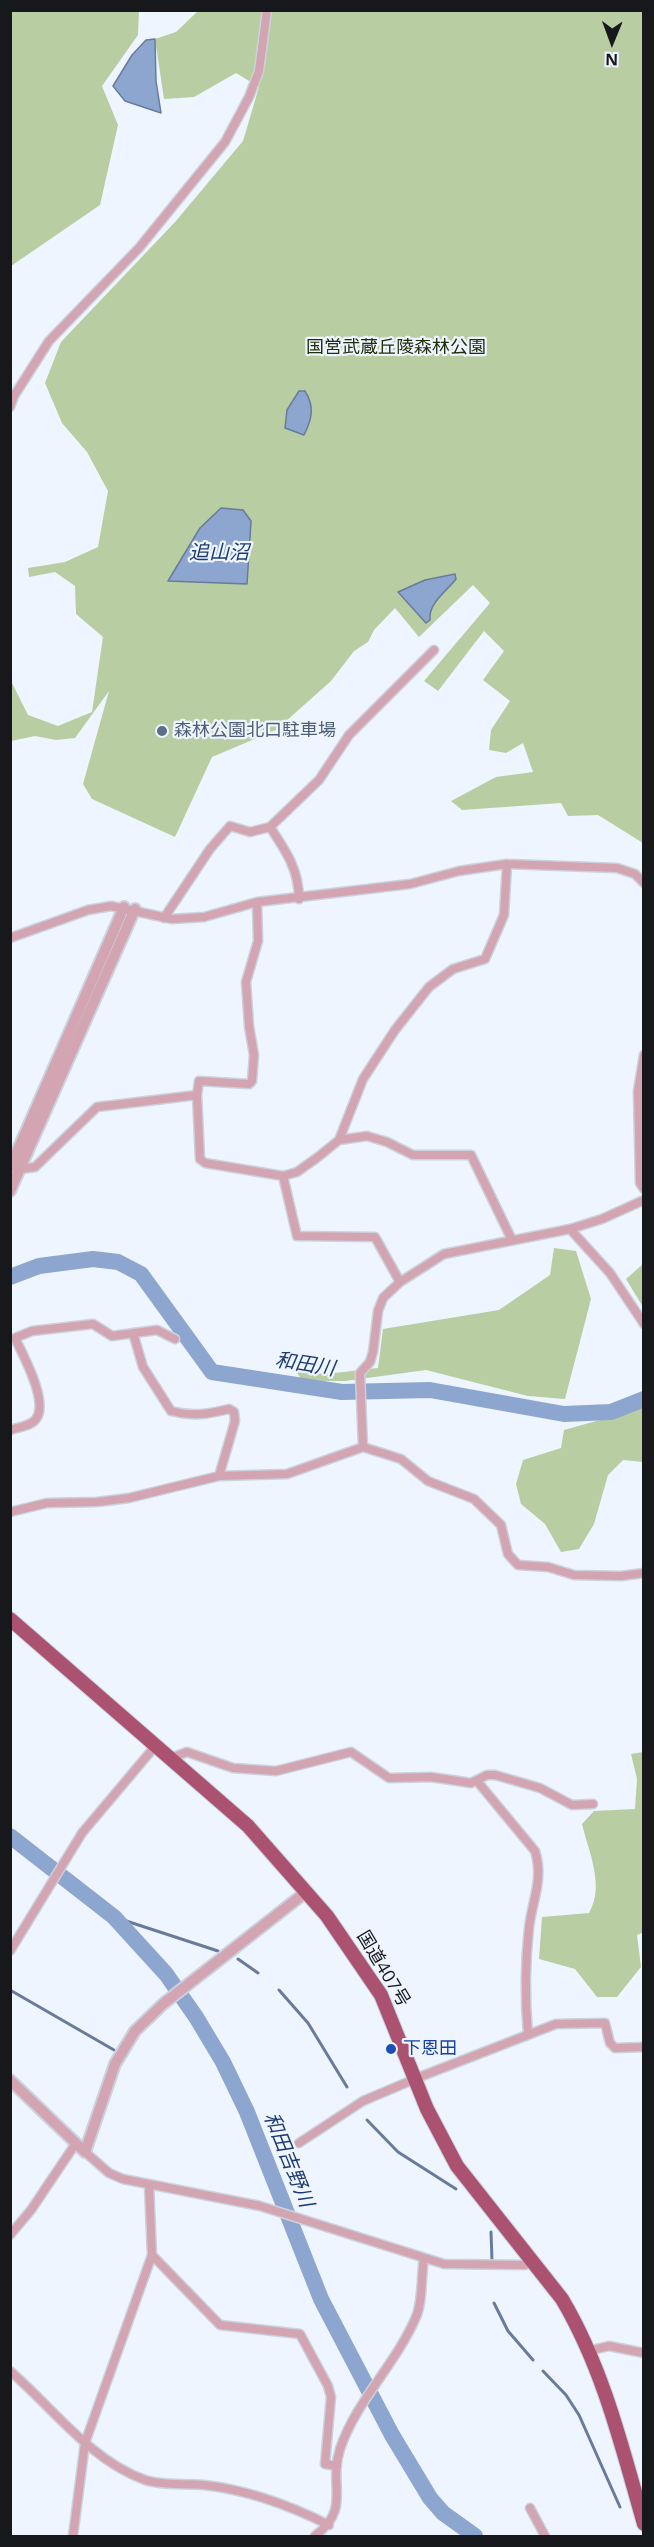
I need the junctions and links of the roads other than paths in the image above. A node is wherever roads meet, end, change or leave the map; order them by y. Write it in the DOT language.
graph roads {
  1 [pos="267,10"];
  2 [pos="10,407"];
  3 [pos="434,650"];
  4 [pos="270,827"];
  5 [pos="507,864"];
  6 [pos="644,883"];
  7 [pos="299,898"];
  8 [pos="257,902"];
  9 [pos="130,908"];
  10 [pos="164,918"];
  11 [pos="10,938"];
  12 [pos="644,1055"];
  13 [pos="197,1095"];
  14 [pos="339,1140"];
  15 [pos="16,1168"];
  16 [pos="283,1176"];
  17 [pos="644,1189"];
  18 [pos="11,1190"];
  19 [pos="644,1200"];
  20 [pos="570,1229"];
  21 [pos="512,1240"];
  22 [pos="400,1282"];
  23 [pos="644,1324"];
  24 [pos="133,1334"];
  25 [pos="175,1339"];
  26 [pos="10,1430"];
  27 [pos="363,1447"];
  28 [pos="219,1476"];
  29 [pos="10,1512"];
  30 [pos="644,1573"];
  31 [pos="10,1619"];
  32 [pos="157,1744"];
  33 [pos="171,1758"];
  34 [pos="477,1781"];
  35 [pos="593,1804"];
  36 [pos="306,1892"];
  37 [pos="10,1951"];
  38 [pos="528,2035"];
  39 [pos="644,2047"];
  40 [pos="417,2079"];
  41 [pos="10,2080"];
  42 [pos="76,2143"];
  43 [pos="299,2143"];
  44 [pos="85,2152"];
  45 [pos="148,2185"];
  46 [pos="10,2235"];
  47 [pos="152,2255"];
  48 [pos="424,2258"];
  49 [pos="532,2261"];
  50 [pos="588,2351"];
  51 [pos="644,2353"];
  52 [pos="10,2371"];
  53 [pos="85,2443"];
  54 [pos="337,2466"];
  55 [pos="638,2486"];
  56 [pos="530,2508"];
  57 [pos="644,2524"];
  58 [pos="329,2525"];
  59 [pos="545,2535"];
  60 [pos="73,2536"];
  61 [pos="315,2536"];
  1 -- 2 [label="street"];
  3 -- 4 [label="street"];
  4 -- 7 [label="street"];
  4 -- 10 [label="street"];
  5 -- 6 [label="street"];
  5 -- 7 [label="street"];
  5 -- 14 [label="street"];
  7 -- 8 [label="street"];
  8 -- 10 [label="street"];
  8 -- 13 [label="street"];
  9 -- 10 [label="street"];
  9 -- 11 [label="street"];
  9 -- 15 [label="street"];
  12 -- 17 [label="street"];
  13 -- 15 [label="street"];
  13 -- 16 [label="street"];
  14 -- 16 [label="street"];
  14 -- 21 [label="street"];
  15 -- 18 [label="street"];
  16 -- 22 [label="street"];
  19 -- 20 [label="street"];
  20 -- 21 [label="street"];
  20 -- 23 [label="street"];
  21 -- 22 [label="street"];
  22 -- 27 [label="street"];
  24 -- 25 [label="street"];
  24 -- 26 [label="street"];
  24 -- 28 [label="street"];
  27 -- 28 [label="street"];
  27 -- 30 [label="street"];
  28 -- 29 [label="street"];
  31 -- 32 [label="highway, 国道407号"];
  32 -- 33 [label="highway, 国道407号"];
  32 -- 37 [label="street"];
  33 -- 34 [label="street"];
  33 -- 36 [label="highway, 国道407号"];
  34 -- 35 [label="street"];
  34 -- 38 [label="street"];
  36 -- 40 [label="highway, 国道407号"];
  36 -- 44 [label="street"];
  38 -- 39 [label="street"];
  38 -- 40 [label="street"];
  40 -- 43 [label="street"];
  40 -- 49 [label="highway, 国道407号"];
  41 -- 42 [label="street"];
  42 -- 44 [label="street"];
  42 -- 46 [label="street"];
  44 -- 45 [label="street"];
  45 -- 47 [label="street"];
  45 -- 48 [label="street"];
  47 -- 53 [label="street"];
  47 -- 54 [label="street"];
  48 -- 49 [label="street"];
  48 -- 54 [label="street"];
  49 -- 50 [label="highway, 国道407号"];
  50 -- 51 [label="street"];
  50 -- 55 [label="highway, 国道407号"];
  52 -- 53 [label="street"];
  53 -- 58 [label="street"];
  53 -- 60 [label="street"];
  54 -- 58 [label="street"];
  55 -- 57 [label="highway, 国道407号"];
  56 -- 59 [label="street"];
  58 -- 61 [label="street"];
}
